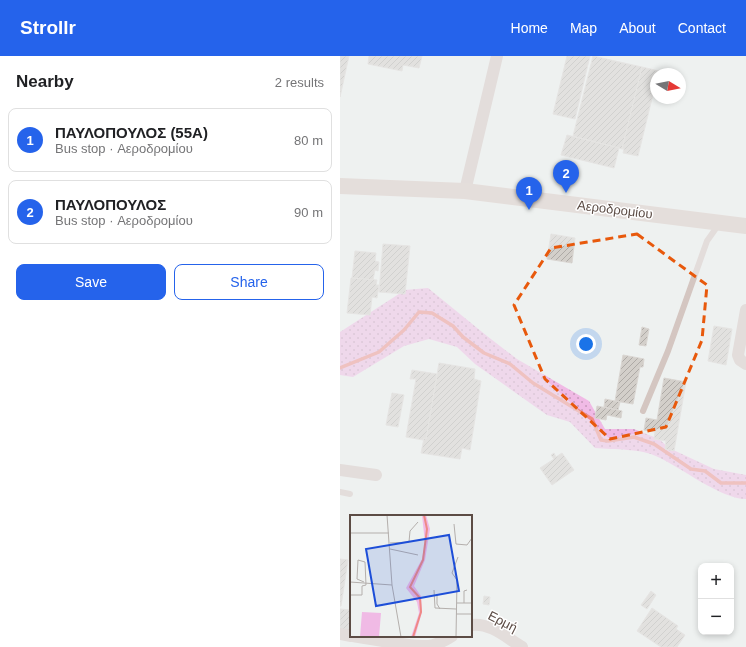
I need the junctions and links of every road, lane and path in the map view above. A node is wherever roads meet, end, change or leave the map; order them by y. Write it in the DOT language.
graph roads {
  1 [pos="497,56"];
  2 [pos="340,186"];
  3 [pos="465,191"];
  4 [pos="720,223"];
  5 [pos="746,226"];
  6 [pos="746,310"];
  7 [pos="746,364"];
  8 [pos="643,411"];
  9 [pos="340,470"];
  10 [pos="376,475"];
  11 [pos="340,492"];
  12 [pos="350,494"];
  13 [pos="472,625"];
  14 [pos="340,634"];
  15 [pos="350,636"];
  16 [pos="358,637"];
  17 [pos="450,637"];
  18 [pos="522,647"];
  1 -- 3 [label="street"];
  2 -- 3 [label="street, Αεροδρομίου"];
  3 -- 4 [label="street, Αεροδρομίου"];
  4 -- 5 [label="street, Αεροδρομίου"];
  4 -- 8 [label="lane"];
  6 -- 7 [label="street"];
  9 -- 10 [label="street"];
  11 -- 12 [label="lane"];
  13 -- 18 [label="street, Ερμή"];
  14 -- 15 [label="street"];
  16 -- 17 [label="street"];
}
